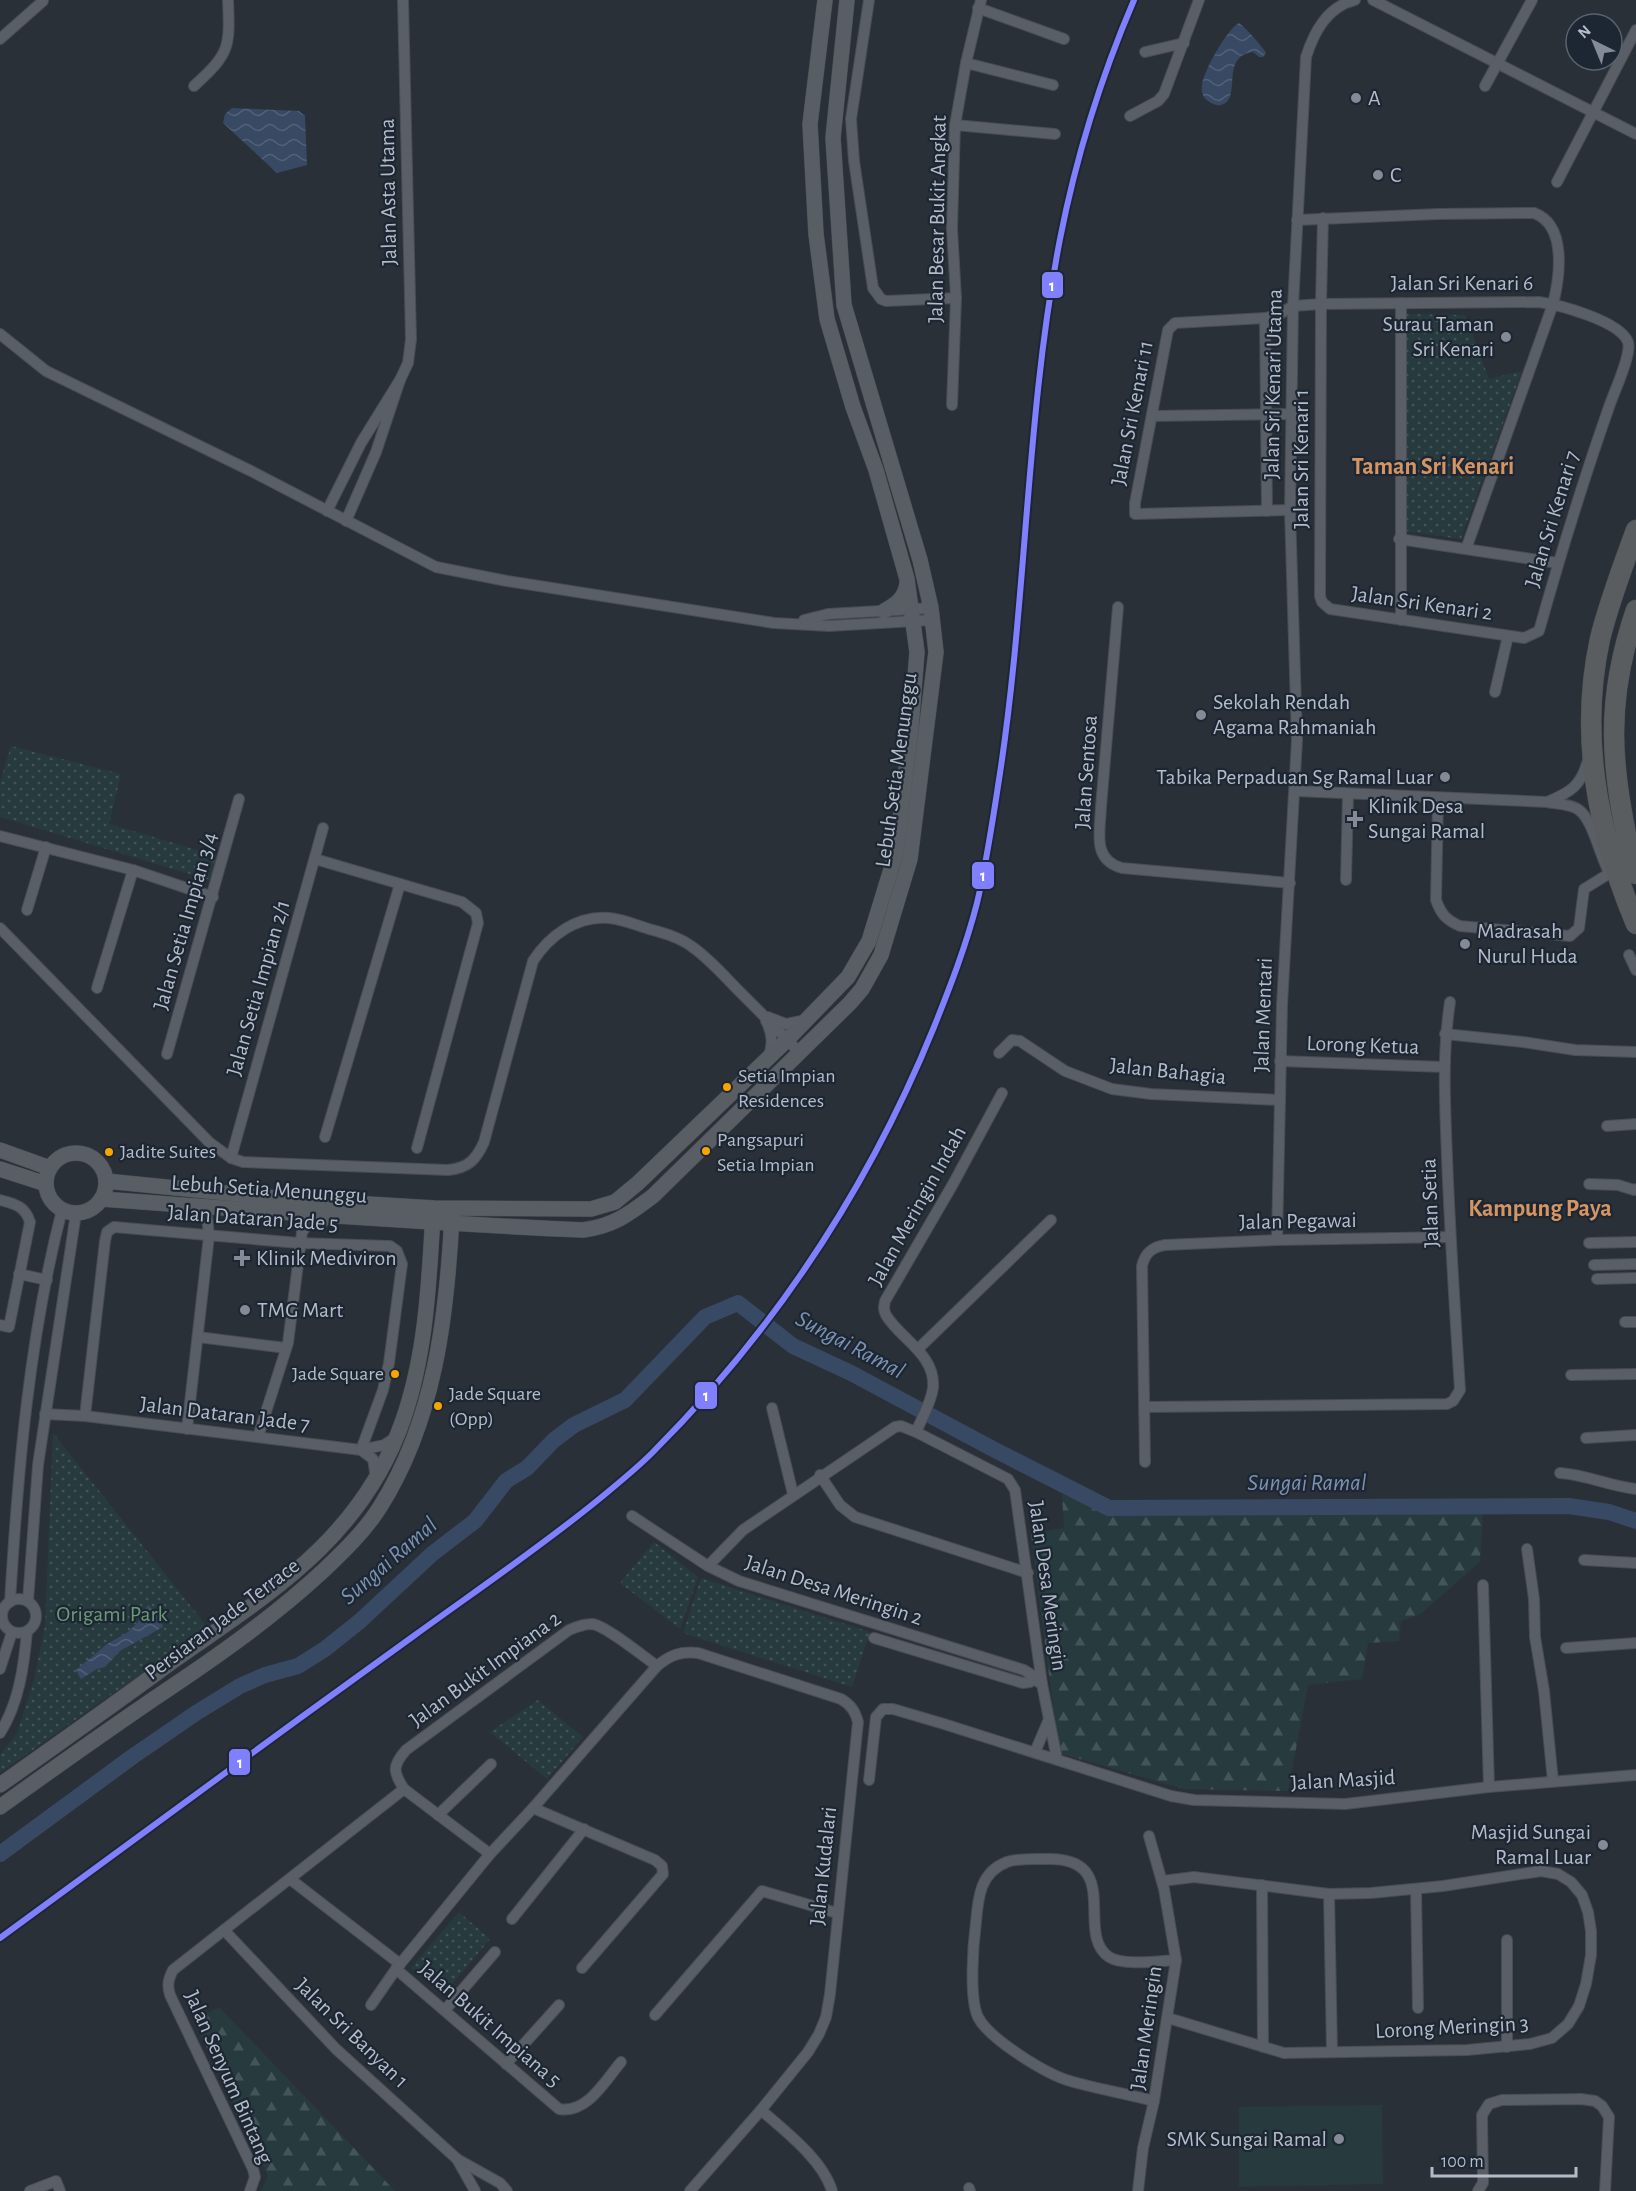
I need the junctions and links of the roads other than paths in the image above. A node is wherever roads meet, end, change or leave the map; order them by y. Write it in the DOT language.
graph roads {
  1 [pos="403,0"];
  2 [pos="825,0"];
  3 [pos="847,0"];
  4 [pos="869,0"];
  5 [pos="1199,0"];
  6 [pos="1355,0"];
  7 [pos="1373,0"];
  8 [pos="1532,0"];
  9 [pos="43,1"];
  10 [pos="227,1"];
  11 [pos="979,4"];
  12 [pos="1395,4"];
  13 [pos="1636,30"];
  14 [pos="0,39"];
  15 [pos="1064,39"];
  16 [pos="1184,43"];
  17 [pos="1145,52"];
  18 [pos="1498,62"];
  19 [pos="966,63"];
  20 [pos="1053,85"];
  21 [pos="194,86"];
  22 [pos="1485,87"];
  23 [pos="1594,112"];
  24 [pos="1130,116"];
  25 [pos="955,125"];
  26 [pos="1054,134"];
  27 [pos="1636,134"];
  28 [pos="1557,182"];
  29 [pos="1323,218"];
  30 [pos="1297,220"];
  31 [pos="956,298"];
  32 [pos="1401,303"];
  33 [pos="1321,304"];
  34 [pos="1553,304"];
  35 [pos="1293,306"];
  36 [pos="1265,318"];
  37 [pos="1175,323"];
  38 [pos="0,334"];
  39 [pos="1624,334"];
  40 [pos="400,381"];
  41 [pos="952,405"];
  42 [pos="1266,414"];
  43 [pos="1291,414"];
  44 [pos="1152,416"];
  45 [pos="1290,510"];
  46 [pos="327,511"];
  47 [pos="1267,511"];
  48 [pos="346,521"];
  49 [pos="1636,530"];
  50 [pos="1399,539"];
  51 [pos="1466,549"];
  52 [pos="1558,563"];
  53 [pos="908,579"];
  54 [pos="1118,607"];
  55 [pos="1330,609"];
  56 [pos="1636,610"];
  57 [pos="884,611"];
  58 [pos="931,614"];
  59 [pos="912,615"];
  60 [pos="1401,620"];
  61 [pos="792,623"];
  62 [pos="1508,636"];
  63 [pos="1495,692"];
  64 [pos="1591,750"];
  65 [pos="1296,791"];
  66 [pos="1348,794"];
  67 [pos="1438,798"];
  68 [pos="239,799"];
  69 [pos="1547,802"];
  70 [pos="323,828"];
  71 [pos="0,836"];
  72 [pos="46,848"];
  73 [pos="315,859"];
  74 [pos="133,870"];
  75 [pos="1627,872"];
  76 [pos="1346,880"];
  77 [pos="1290,883"];
  78 [pos="400,884"];
  79 [pos="213,897"];
  80 [pos="27,910"];
  81 [pos="1636,924"];
  82 [pos="0,928"];
  83 [pos="1629,955"];
  84 [pos="1636,970"];
  85 [pos="97,988"];
  86 [pos="1450,1002"];
  87 [pos="763,1015"];
  88 [pos="807,1020"];
  89 [pos="1445,1034"];
  90 [pos="787,1040"];
  91 [pos="799,1052"];
  92 [pos="1636,1052"];
  93 [pos="999,1053"];
  94 [pos="167,1054"];
  95 [pos="768,1058"];
  96 [pos="1280,1061"];
  97 [pos="1444,1067"];
  98 [pos="1002,1093"];
  99 [pos="1280,1100"];
  100 [pos="1636,1124"];
  101 [pos="1607,1126"];
  102 [pos="325,1137"];
  103 [pos="417,1148"];
  104 [pos="0,1150"];
  105 [pos="231,1158"];
  106 [pos="50,1168"];
  107 [pos="0,1169"];
  108 [pos="106,1181"];
  109 [pos="46,1184"];
  110 [pos="1589,1184"];
  111 [pos="1636,1189"];
  112 [pos="101,1198"];
  113 [pos="0,1200"];
  114 [pos="206,1207"];
  115 [pos="69,1211"];
  116 [pos="433,1215"];
  117 [pos="452,1216"];
  118 [pos="345,1217"];
  119 [pos="1051,1220"];
  120 [pos="209,1236"];
  121 [pos="1450,1238"];
  122 [pos="1277,1240"];
  123 [pos="1636,1242"];
  124 [pos="299,1243"];
  125 [pos="1589,1243"];
  126 [pos="1636,1264"];
  127 [pos="1593,1265"];
  128 [pos="19,1274"];
  129 [pos="1636,1278"];
  130 [pos="47,1280"];
  131 [pos="1597,1280"];
  132 [pos="0,1308"];
  133 [pos="12,1310"];
  134 [pos="4,1326"];
  135 [pos="198,1337"];
  136 [pos="35,1343"];
  137 [pos="54,1347"];
  138 [pos="286,1348"];
  139 [pos="918,1349"];
  140 [pos="1571,1374"];
  141 [pos="1636,1374"];
  142 [pos="1145,1407"];
  143 [pos="772,1408"];
  144 [pos="45,1414"];
  145 [pos="85,1416"];
  146 [pos="187,1429"];
  147 [pos="916,1432"];
  148 [pos="1636,1435"];
  149 [pos="258,1437"];
  150 [pos="396,1438"];
  151 [pos="1586,1438"];
  152 [pos="361,1450"];
  153 [pos="1145,1462"];
  154 [pos="1560,1473"];
  155 [pos="820,1475"];
  156 [pos="376,1478"];
  157 [pos="1636,1489"];
  158 [pos="793,1494"];
  159 [pos="632,1516"];
  160 [pos="1527,1549"];
  161 [pos="1584,1560"];
  162 [pos="1636,1563"];
  163 [pos="708,1566"];
  164 [pos="1028,1573"];
  165 [pos="1483,1585"];
  166 [pos="28,1601"];
  167 [pos="10,1602"];
  168 [pos="27,1631"];
  169 [pos="12,1632"];
  170 [pos="874,1638"];
  171 [pos="1636,1643"];
  172 [pos="1566,1648"];
  173 [pos="657,1666"];
  174 [pos="0,1669"];
  175 [pos="1038,1682"];
  176 [pos="1049,1719"];
  177 [pos="0,1733"];
  178 [pos="1035,1752"];
  179 [pos="1057,1759"];
  180 [pos="491,1764"];
  181 [pos="1636,1775"];
  182 [pos="869,1780"];
  183 [pos="1553,1781"];
  184 [pos="0,1785"];
  185 [pos="1489,1787"];
  186 [pos="404,1789"];
  187 [pos="0,1807"];
  188 [pos="533,1808"];
  189 [pos="438,1815"];
  190 [pos="584,1829"];
  191 [pos="1149,1836"];
  192 [pos="490,1854"];
  193 [pos="290,1879"];
  194 [pos="1162,1881"];
  195 [pos="1262,1885"];
  196 [pos="1416,1889"];
  197 [pos="1329,1894"];
  198 [pos="837,1913"];
  199 [pos="512,1919"];
  200 [pos="224,1930"];
  201 [pos="1507,1940"];
  202 [pos="495,1952"];
  203 [pos="1176,1960"];
  204 [pos="398,1967"];
  205 [pos="582,1968"];
  206 [pos="371,2005"];
  207 [pos="559,2005"];
  208 [pos="1418,2008"];
  209 [pos="445,2010"];
  210 [pos="655,2015"];
  211 [pos="1168,2018"];
  212 [pos="1263,2047"];
  213 [pos="1507,2047"];
  214 [pos="1332,2051"];
  215 [pos="621,2062"];
  216 [pos="507,2064"];
  217 [pos="1154,2101"];
  218 [pos="761,2110"];
  219 [pos="457,2159"];
  220 [pos="30,2191"];
  221 [pos="60,2191"];
  222 [pos="250,2191"];
  223 [pos="475,2191"];
  224 [pos="507,2191"];
  225 [pos="690,2191"];
  226 [pos="832,2191"];
  227 [pos="1138,2191"];
  228 [pos="1478,2191"];
  229 [pos="1605,2191"];
  1 -- 40 [label="street, Jalan Asta Utama"];
  2 -- 53 [label="street"];
  3 -- 58 [label="street, Lebuh Setia Menunggu"];
  4 -- 31 [label="street"];
  5 -- 16 [label="street"];
  6 -- 30 [label="street, Jalan Sri Kenari Utama"];
  7 -- 12 [label="street"];
  8 -- 18 [label="street"];
  9 -- 14 [label="street"];
  10 -- 21 [label="street"];
  11 -- 15 [label="street"];
  11 -- 19 [label="street, Jalan Besar Bukit Angkat"];
  12 -- 18 [label="street"];
  13 -- 23 [label="street"];
  16 -- 17 [label="street"];
  16 -- 24 [label="street"];
  18 -- 22 [label="street"];
  18 -- 23 [label="street"];
  19 -- 20 [label="street"];
  19 -- 25 [label="street, Jalan Besar Bukit Angkat"];
  23 -- 27 [label="street"];
  23 -- 28 [label="street"];
  25 -- 26 [label="street"];
  25 -- 31 [label="street, Jalan Besar Bukit Angkat"];
  29 -- 30 [label="street"];
  29 -- 33 [label="street, Jalan Sri Kenari 1"];
  29 -- 34 [label="street"];
  30 -- 35 [label="street, Jalan Sri Kenari Utama"];
  31 -- 41 [label="street, Jalan Besar Bukit Angkat"];
  32 -- 33 [label="street, Jalan Sri Kenari 6"];
  32 -- 34 [label="street, Jalan Sri Kenari 6"];
  32 -- 50 [label="street"];
  33 -- 35 [label="street, Jalan Sri Kenari 6"];
  33 -- 55 [label="street, Jalan Sri Kenari 1"];
  34 -- 39 [label="street, Jalan Sri Kenari 6"];
  34 -- 51 [label="street"];
  35 -- 36 [label="street, Jalan Sri Kenari 6"];
  35 -- 43 [label="street, Jalan Sri Kenari Utama"];
  36 -- 37 [label="street, Jalan Sri Kenari 6"];
  36 -- 42 [label="street"];
  37 -- 44 [label="street, Jalan Sri Kenari 11"];
  38 -- 46 [label="street"];
  39 -- 52 [label="street, Jalan Sri Kenari 7"];
  40 -- 46 [label="street, Jalan Asta Utama"];
  40 -- 48 [label="street, Jalan Asta Utama"];
  42 -- 43 [label="street"];
  42 -- 44 [label="street"];
  42 -- 47 [label="street"];
  43 -- 45 [label="street, Jalan Sri Kenari Utama"];
  44 -- 47 [label="street, Jalan Sri Kenari 11"];
  45 -- 47 [label="street"];
  45 -- 65 [label="street, Jalan Sri Kenari Utama"];
  46 -- 48 [label="street"];
  48 -- 61 [label="street"];
  49 -- 64 [label="highway"];
  50 -- 51 [label="street"];
  50 -- 60 [label="street"];
  51 -- 52 [label="street"];
  52 -- 62 [label="street, Jalan Sri Kenari 7"];
  53 -- 57 [label="street"];
  53 -- 59 [label="street, Lebuh Setia Menunggu"];
  54 -- 77 [label="street, Jalan Sentosa"];
  55 -- 60 [label="street, Jalan Sri Kenari 2"];
  56 -- 75 [label="highway"];
  57 -- 59 [label="street"];
  57 -- 61 [label="street"];
  58 -- 59 [label="street"];
  58 -- 91 [label="street, Lebuh Setia Menunggu"];
  59 -- 61 [label="street"];
  59 -- 88 [label="street, Lebuh Setia Menunggu"];
  60 -- 62 [label="street, Jalan Sri Kenari 2"];
  62 -- 63 [label="street"];
  64 -- 69 [label="street"];
  64 -- 75 [label="highway"];
  65 -- 66 [label="street"];
  65 -- 77 [label="street, Jalan Mentari"];
  66 -- 67 [label="street"];
  66 -- 76 [label="street"];
  67 -- 69 [label="street"];
  67 -- 75 [label="street"];
  68 -- 79 [label="street, Jalan Setia Impian 3/4"];
  69 -- 75 [label="street"];
  70 -- 73 [label="street, Jalan Setia Impian 2/1"];
  71 -- 72 [label="street"];
  72 -- 74 [label="street"];
  72 -- 80 [label="street"];
  73 -- 78 [label="street"];
  73 -- 105 [label="street, Jalan Setia Impian 2/1"];
  74 -- 79 [label="street"];
  74 -- 85 [label="street"];
  75 -- 81 [label="highway"];
  77 -- 96 [label="street, Jalan Mentari"];
  78 -- 102 [label="street"];
  78 -- 103 [label="street"];
  79 -- 94 [label="street, Jalan Setia Impian 3/4"];
  82 -- 105 [label="street"];
  83 -- 84 [label="street"];
  86 -- 89 [label="street, Jalan Setia"];
  87 -- 88 [label="street"];
  87 -- 90 [label="street"];
  87 -- 95 [label="street"];
  87 -- 105 [label="street"];
  88 -- 90 [label="street, Lebuh Setia Menunggu"];
  89 -- 92 [label="street"];
  89 -- 97 [label="street, Jalan Setia"];
  90 -- 91 [label="street"];
  90 -- 95 [label="street, Lebuh Setia Menunggu"];
  91 -- 117 [label="street, Lebuh Setia Menunggu"];
  93 -- 99 [label="street, Jalan Bahagia"];
  95 -- 117 [label="street"];
  96 -- 97 [label="street, Lorong Ketua"];
  96 -- 99 [label="street, Jalan Mentari"];
  97 -- 121 [label="street, Jalan Setia"];
  98 -- 139 [label="street, Jalan Meringin Indah"];
  99 -- 122 [label="street, Jalan Mentari"];
  100 -- 101 [label="street"];
  104 -- 106 [label="street"];
  106 -- 108 [label="street"];
  106 -- 109 [label="street"];
  107 -- 109 [label="street"];
  108 -- 112 [label="street"];
  108 -- 116 [label="street, Lebuh Setia Menunggu"];
  109 -- 115 [label="street"];
  110 -- 111 [label="street"];
  112 -- 114 [label="street, Lebuh Setia Menunggu"];
  112 -- 115 [label="street"];
  113 -- 128 [label="street"];
  114 -- 118 [label="street, Lebuh Setia Menunggu"];
  114 -- 120 [label="street"];
  115 -- 130 [label="street"];
  115 -- 137 [label="street"];
  116 -- 117 [label="street"];
  116 -- 118 [label="street, Lebuh Setia Menunggu"];
  116 -- 150 [label="street, Persiaran Jade Terrace"];
  117 -- 187 [label="street, Persiaran Jade Terrace"];
  118 -- 124 [label="street"];
  119 -- 139 [label="street"];
  120 -- 124 [label="street, Jalan Dataran Jade 5"];
  120 -- 135 [label="street"];
  120 -- 145 [label="street, Jalan Dataran Jade 5"];
  121 -- 122 [label="street, Jalan Pegawai"];
  121 -- 142 [label="street, Jalan Setia"];
  122 -- 142 [label="street, Jalan Pegawai"];
  123 -- 125 [label="street"];
  124 -- 138 [label="street"];
  124 -- 152 [label="street, Jalan Dataran Jade 5"];
  126 -- 127 [label="street"];
  128 -- 130 [label="street"];
  128 -- 133 [label="street"];
  129 -- 131 [label="street"];
  130 -- 136 [label="street"];
  132 -- 133 [label="street"];
  133 -- 134 [label="street"];
  135 -- 138 [label="street"];
  135 -- 146 [label="street"];
  136 -- 137 [label="street"];
  136 -- 167 [label="street"];
  137 -- 144 [label="street"];
  138 -- 149 [label="street"];
  139 -- 147 [label="street, Jalan Meringin Indah"];
  140 -- 141 [label="street"];
  142 -- 153 [label="street"];
  143 -- 158 [label="street"];
  144 -- 145 [label="street, Jalan Dataran Jade 7"];
  144 -- 166 [label="street"];
  145 -- 146 [label="street, Jalan Dataran Jade 7"];
  146 -- 149 [label="street, Jalan Dataran Jade 7"];
  147 -- 155 [label="street, Jalan Desa Meringin"];
  147 -- 164 [label="street, Jalan Desa Meringin"];
  148 -- 151 [label="street"];
  149 -- 152 [label="street, Jalan Dataran Jade 7"];
  150 -- 152 [label="street"];
  150 -- 156 [label="street, Persiaran Jade Terrace"];
  152 -- 156 [label="street"];
  154 -- 157 [label="street"];
  155 -- 158 [label="street"];
  155 -- 164 [label="street"];
  156 -- 184 [label="street, Persiaran Jade Terrace"];
  158 -- 163 [label="street"];
  159 -- 163 [label="street, Jalan Desa Meringin 2"];
  160 -- 183 [label="street"];
  161 -- 162 [label="street"];
  163 -- 175 [label="street, Jalan Desa Meringin 2"];
  164 -- 175 [label="street, Jalan Desa Meringin"];
  165 -- 185 [label="street"];
  166 -- 167 [label="street"];
  166 -- 168 [label="street"];
  167 -- 169 [label="street"];
  168 -- 169 [label="street"];
  168 -- 177 [label="street"];
  169 -- 174 [label="street"];
  170 -- 175 [label="street, Jalan Desa Meringin 2"];
  171 -- 172 [label="street"];
  173 -- 186 [label="street, Jalan Bukit Impiana 2"];
  173 -- 188 [label="street"];
  173 -- 198 [label="street, Jalan Kudalari"];
  175 -- 176 [label="street, Jalan Desa Meringin"];
  176 -- 178 [label="street"];
  176 -- 179 [label="street, Jalan Desa Meringin"];
  178 -- 179 [label="street, Jalan Masjid"];
  178 -- 182 [label="street, Jalan Masjid"];
  179 -- 185 [label="street, Jalan Masjid"];
  180 -- 189 [label="street"];
  181 -- 183 [label="street, Jalan Masjid"];
  183 -- 185 [label="street, Jalan Masjid"];
  186 -- 189 [label="street"];
  186 -- 193 [label="street"];
  188 -- 190 [label="street"];
  188 -- 192 [label="street"];
  189 -- 192 [label="street"];
  190 -- 199 [label="street"];
  190 -- 205 [label="street"];
  191 -- 194 [label="street, Jalan Meringin"];
  192 -- 204 [label="street"];
  193 -- 200 [label="street"];
  193 -- 204 [label="street, Jalan Bukit Impiana 5"];
  194 -- 195 [label="street, Lorong Meringin 3"];
  194 -- 203 [label="street, Jalan Meringin"];
  195 -- 197 [label="street, Lorong Meringin 3"];
  195 -- 212 [label="street"];
  196 -- 197 [label="street, Lorong Meringin 3"];
  196 -- 208 [label="street"];
  196 -- 213 [label="street, Lorong Meringin 3"];
  197 -- 214 [label="street"];
  198 -- 210 [label="street"];
  198 -- 218 [label="street, Jalan Kudalari"];
  200 -- 219 [label="street, Jalan Sri Banyan 1"];
  200 -- 222 [label="street, Jalan Senyum Bintang"];
  201 -- 213 [label="street"];
  202 -- 209 [label="street"];
  203 -- 211 [label="street, Jalan Meringin"];
  203 -- 217 [label="street"];
  204 -- 206 [label="street"];
  204 -- 209 [label="street, Jalan Bukit Impiana 5"];
  207 -- 216 [label="street"];
  209 -- 216 [label="street, Jalan Bukit Impiana 5"];
  211 -- 212 [label="street, Lorong Meringin 3"];
  211 -- 217 [label="street, Jalan Meringin"];
  212 -- 214 [label="street, Lorong Meringin 3"];
  213 -- 214 [label="street, Lorong Meringin 3"];
  215 -- 216 [label="street, Jalan Bukit Impiana 5"];
  217 -- 227 [label="street, Jalan Meringin"];
  218 -- 225 [label="street, Jalan Kudalari"];
  218 -- 226 [label="street"];
  219 -- 223 [label="street, Jalan Sri Banyan 1"];
  219 -- 224 [label="street, Jalan Sri Banyan 1"];
  220 -- 221 [label="street"];
  228 -- 229 [label="street"];
}
